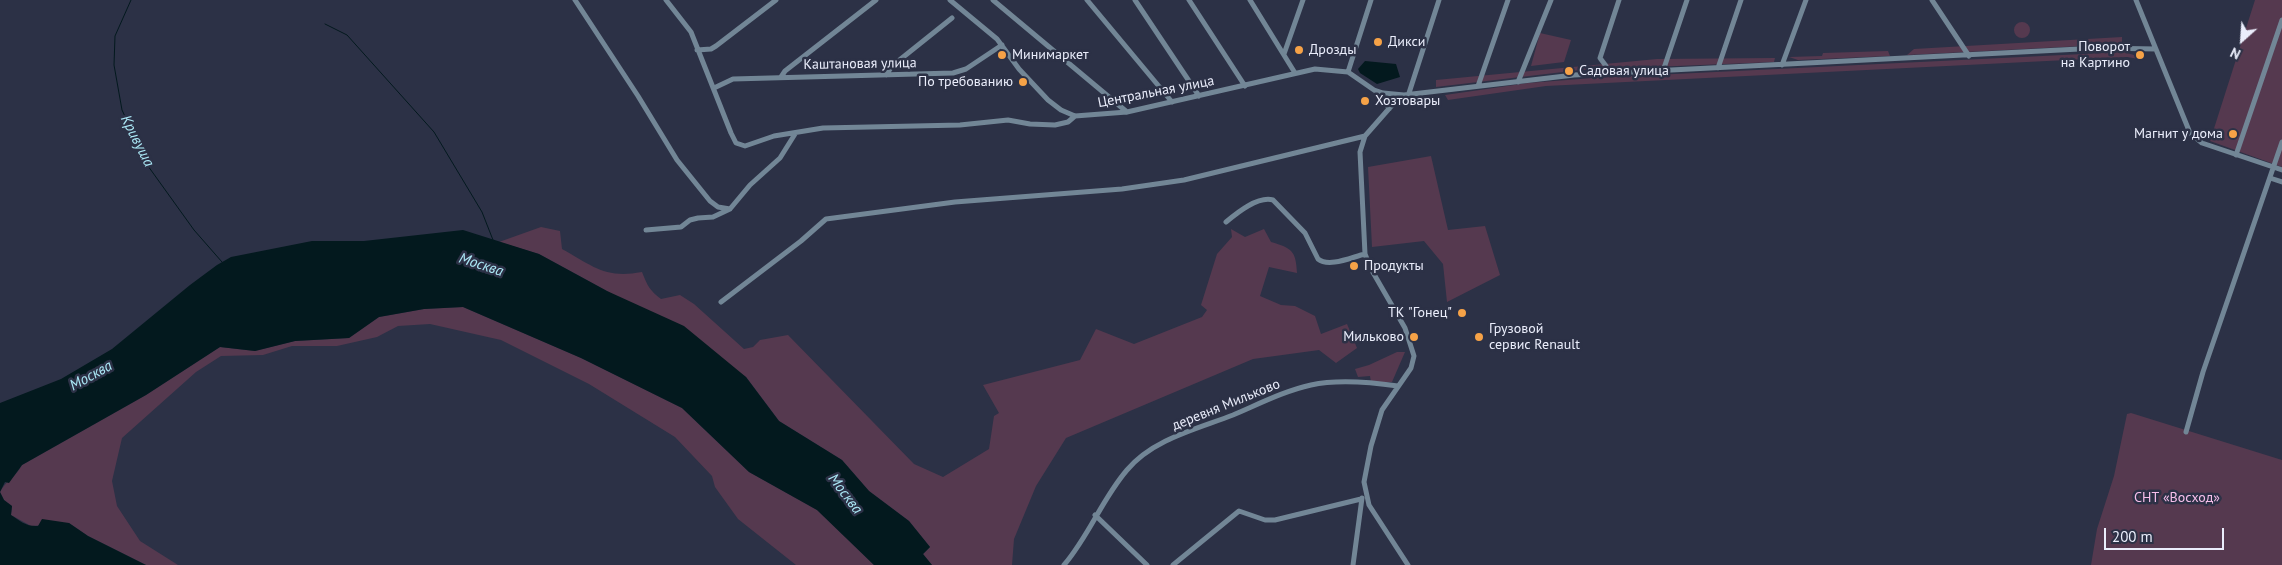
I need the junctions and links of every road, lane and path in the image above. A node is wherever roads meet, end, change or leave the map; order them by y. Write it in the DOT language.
graph roads {
  1 [pos="575,0"];
  2 [pos="666,0"];
  3 [pos="776,0"];
  4 [pos="876,0"];
  5 [pos="950,0"];
  6 [pos="993,0"];
  7 [pos="1087,0"];
  8 [pos="1135,0"];
  9 [pos="1189,0"];
  10 [pos="1250,0"];
  11 [pos="1303,0"];
  12 [pos="1371,0"];
  13 [pos="1439,0"];
  14 [pos="1508,0"];
  15 [pos="1551,0"];
  16 [pos="1619,0"];
  17 [pos="1687,0"];
  18 [pos="1741,0"];
  19 [pos="1806,0"];
  20 [pos="1932,0"];
  21 [pos="2136,0"];
  22 [pos="957,2"];
  23 [pos="952,18"];
  24 [pos="2282,20"];
  25 [pos="1002,45"];
  26 [pos="2156,49"];
  27 [pos="698,50"];
  28 [pos="1284,54"];
  29 [pos="1969,56"];
  30 [pos="1782,65"];
  31 [pos="1718,68"];
  32 [pos="1663,71"];
  33 [pos="1348,72"];
  34 [pos="1295,73"];
  35 [pos="1604,73"];
  36 [pos="886,75"];
  37 [pos="781,77"];
  38 [pos="1518,82"];
  39 [pos="1245,86"];
  40 [pos="1478,86"];
  41 [pos="714,88"];
  42 [pos="1374,90"];
  43 [pos="1407,94"];
  44 [pos="1199,96"];
  45 [pos="1172,102"];
  46 [pos="1389,109"];
  47 [pos="1127,112"];
  48 [pos="1075,116"];
  49 [pos="794,134"];
  50 [pos="1365,136"];
  51 [pos="2282,142"];
  52 [pos="2236,155"];
  53 [pos="2273,168"];
  54 [pos="2282,170"];
  55 [pos="2270,178"];
  56 [pos="2282,182"];
  57 [pos="730,209"];
  58 [pos="1226,222"];
  59 [pos="646,230"];
  60 [pos="1366,254"];
  61 [pos="722,302"];
  62 [pos="1398,386"];
  63 [pos="2186,432"];
  64 [pos="1365,493"];
  65 [pos="1361,499"];
  66 [pos="1096,515"];
  67 [pos="1064,565"];
  68 [pos="1147,565"];
  69 [pos="1173,565"];
  70 [pos="1353,565"];
  71 [pos="1408,565"];
  1 -- 57 [label="street"];
  2 -- 27 [label="street"];
  3 -- 27 [label="street"];
  4 -- 37 [label="street"];
  5 -- 22 [label="street"];
  6 -- 47 [label="street"];
  7 -- 45 [label="street"];
  8 -- 44 [label="street"];
  9 -- 39 [label="street"];
  10 -- 28 [label="street"];
  11 -- 28 [label="street"];
  12 -- 33 [label="street"];
  13 -- 43 [label="street"];
  14 -- 40 [label="street"];
  15 -- 38 [label="street"];
  16 -- 35 [label="street"];
  17 -- 32 [label="street"];
  18 -- 31 [label="street"];
  19 -- 30 [label="street"];
  20 -- 29 [label="street"];
  21 -- 26 [label="street"];
  22 -- 25 [label="street"];
  23 -- 36 [label="street"];
  24 -- 52 [label="street"];
  25 -- 36 [label="street, Каштановая улица"];
  25 -- 48 [label="street"];
  26 -- 29 [label="street"];
  26 -- 52 [label="street"];
  27 -- 41 [label="street"];
  28 -- 34 [label="street"];
  29 -- 30 [label="street"];
  30 -- 31 [label="street"];
  31 -- 32 [label="street"];
  32 -- 35 [label="street"];
  33 -- 34 [label="street, Центральная улица"];
  33 -- 42 [label="street"];
  34 -- 39 [label="street, Центральная улица"];
  35 -- 38 [label="street"];
  36 -- 37 [label="street, Каштановая улица"];
  37 -- 41 [label="street, Каштановая улица"];
  38 -- 40 [label="street"];
  39 -- 44 [label="street, Центральная улица"];
  40 -- 43 [label="street"];
  41 -- 49 [label="street, Центральная улица"];
  42 -- 43 [label="street"];
  42 -- 46 [label="street"];
  43 -- 46 [label="street"];
  44 -- 45 [label="street, Центральная улица"];
  45 -- 47 [label="street, Центральная улица"];
  46 -- 50 [label="street"];
  47 -- 48 [label="street, Центральная улица"];
  48 -- 49 [label="street, Центральная улица"];
  49 -- 57 [label="street"];
  50 -- 60 [label="street"];
  50 -- 61 [label="street"];
  51 -- 53 [label="street"];
  52 -- 53 [label="street"];
  53 -- 54 [label="street"];
  53 -- 55 [label="street"];
  55 -- 56 [label="street"];
  55 -- 63 [label="street"];
  57 -- 59 [label="street"];
  58 -- 60 [label="street"];
  60 -- 62 [label="street"];
  62 -- 64 [label="street"];
  62 -- 66 [label="street, деревня Мильково"];
  64 -- 65 [label="street"];
  64 -- 71 [label="street"];
  65 -- 69 [label="street"];
  65 -- 70 [label="street"];
  66 -- 67 [label="street, деревня Мильково"];
  66 -- 68 [label="street"];
}
